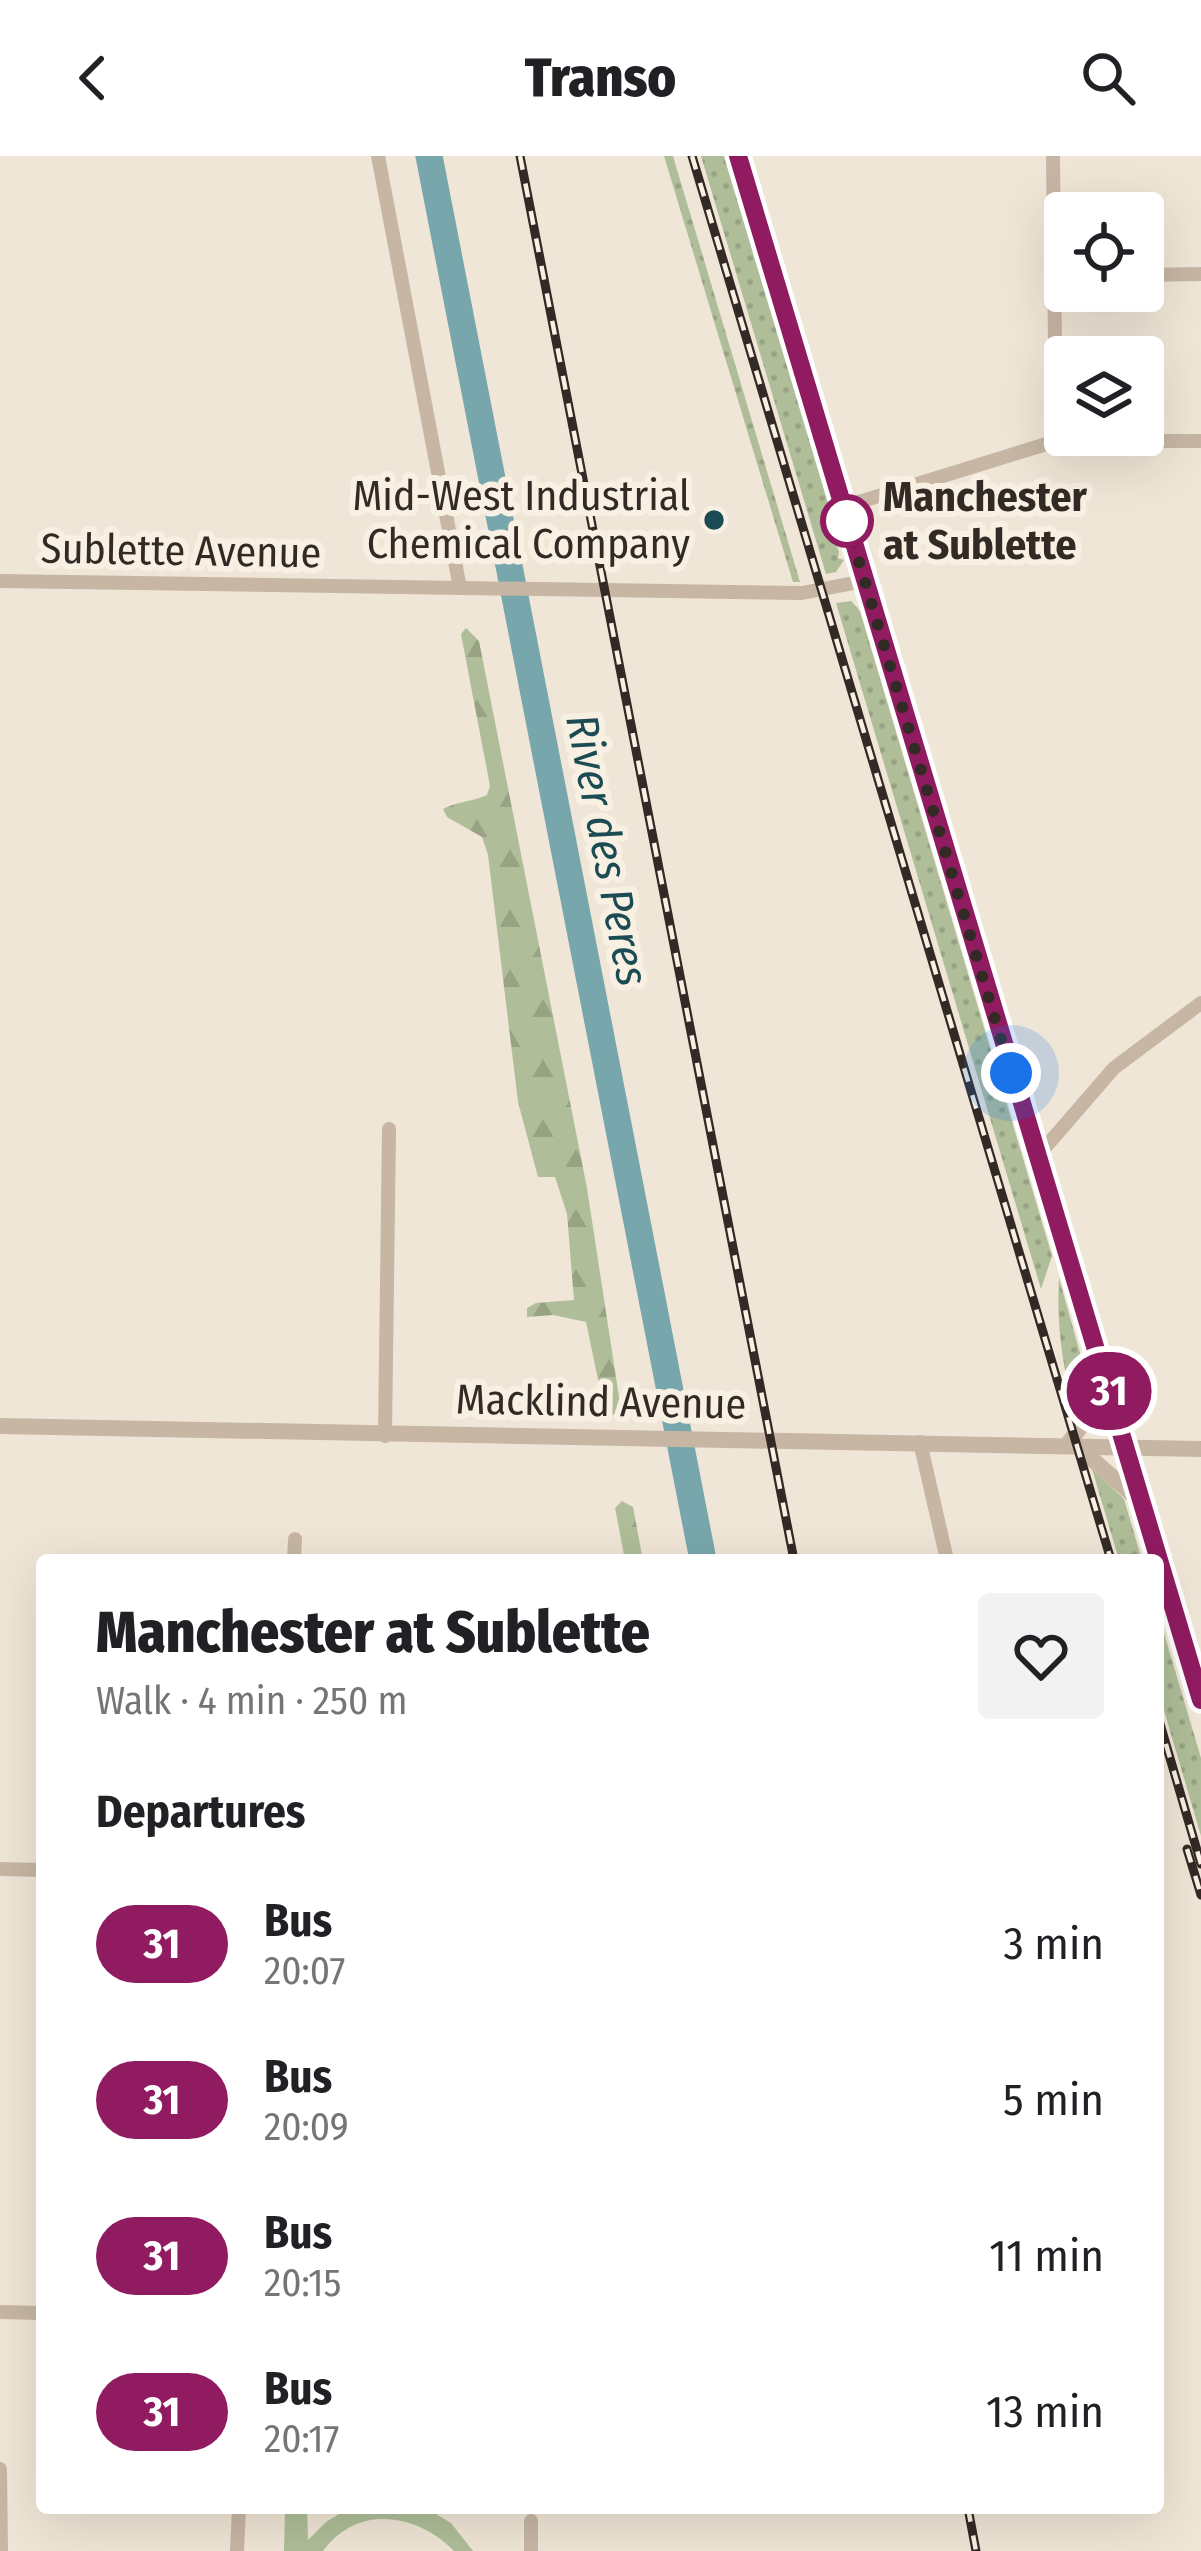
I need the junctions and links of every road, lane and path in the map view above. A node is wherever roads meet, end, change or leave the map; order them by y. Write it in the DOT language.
graph roads {
  1 [pos="378,156"];
  2 [pos="738,156"];
  3 [pos="1053,156"];
  4 [pos="1055,192"];
  5 [pos="1201,274"];
  6 [pos="1164,275"];
  7 [pos="1164,441"];
  8 [pos="1201,441"];
  9 [pos="1044,445"];
  10 [pos="843,507"];
  11 [pos="864,580"];
  12 [pos="0,581"];
  13 [pos="467,588"];
  14 [pos="1201,1004"];
  15 [pos="388,1129"];
  16 [pos="1036,1158"];
  17 [pos="1105,1378"];
  18 [pos="0,1426"];
  19 [pos="385,1436"];
  20 [pos="920,1442"];
  21 [pos="1072,1446"];
  22 [pos="1126,1448"];
  23 [pos="1201,1449"];
  24 [pos="1142,1503"];
  25 [pos="295,1539"];
  26 [pos="294,1554"];
  27 [pos="946,1554"];
  28 [pos="1157,1554"];
  29 [pos="1164,1576"];
  30 [pos="1201,1700"];
  31 [pos="0,1869"];
  32 [pos="36,1870"];
  33 [pos="0,2312"];
  34 [pos="36,2313"];
  35 [pos="0,2469"];
  36 [pos="239,2514"];
  37 [pos="531,2521"];
  38 [pos="1,2551"];
  39 [pos="237,2551"];
  40 [pos="531,2551"];
  1 -- 13 [label="street"];
  2 -- 10 [label="main road"];
  3 -- 4 [label="street"];
  5 -- 6 [label="street"];
  7 -- 8 [label="street"];
  9 -- 10 [label="street"];
  10 -- 11 [label="main road"];
  11 -- 13 [label="street, Sublette Avenue"];
  11 -- 16 [label="main road"];
  12 -- 13 [label="street, Sublette Avenue"];
  14 -- 16 [label="street"];
  15 -- 19 [label="street"];
  16 -- 17 [label="main road"];
  17 -- 21 [label="street"];
  17 -- 22 [label="main road"];
  18 -- 19 [label="street, Macklind Avenue"];
  19 -- 20 [label="street, Macklind Avenue"];
  20 -- 21 [label="street, Macklind Avenue"];
  20 -- 27 [label="street"];
  21 -- 22 [label="street, Macklind Avenue"];
  21 -- 24 [label="street"];
  22 -- 23 [label="street, Macklind Avenue"];
  22 -- 24 [label="main road"];
  24 -- 28 [label="main road"];
  25 -- 26 [label="street"];
  29 -- 30 [label="main road"];
  31 -- 32 [label="street"];
  33 -- 34 [label="street"];
  35 -- 38 [label="street"];
  36 -- 39 [label="street"];
  37 -- 40 [label="street"];
}
